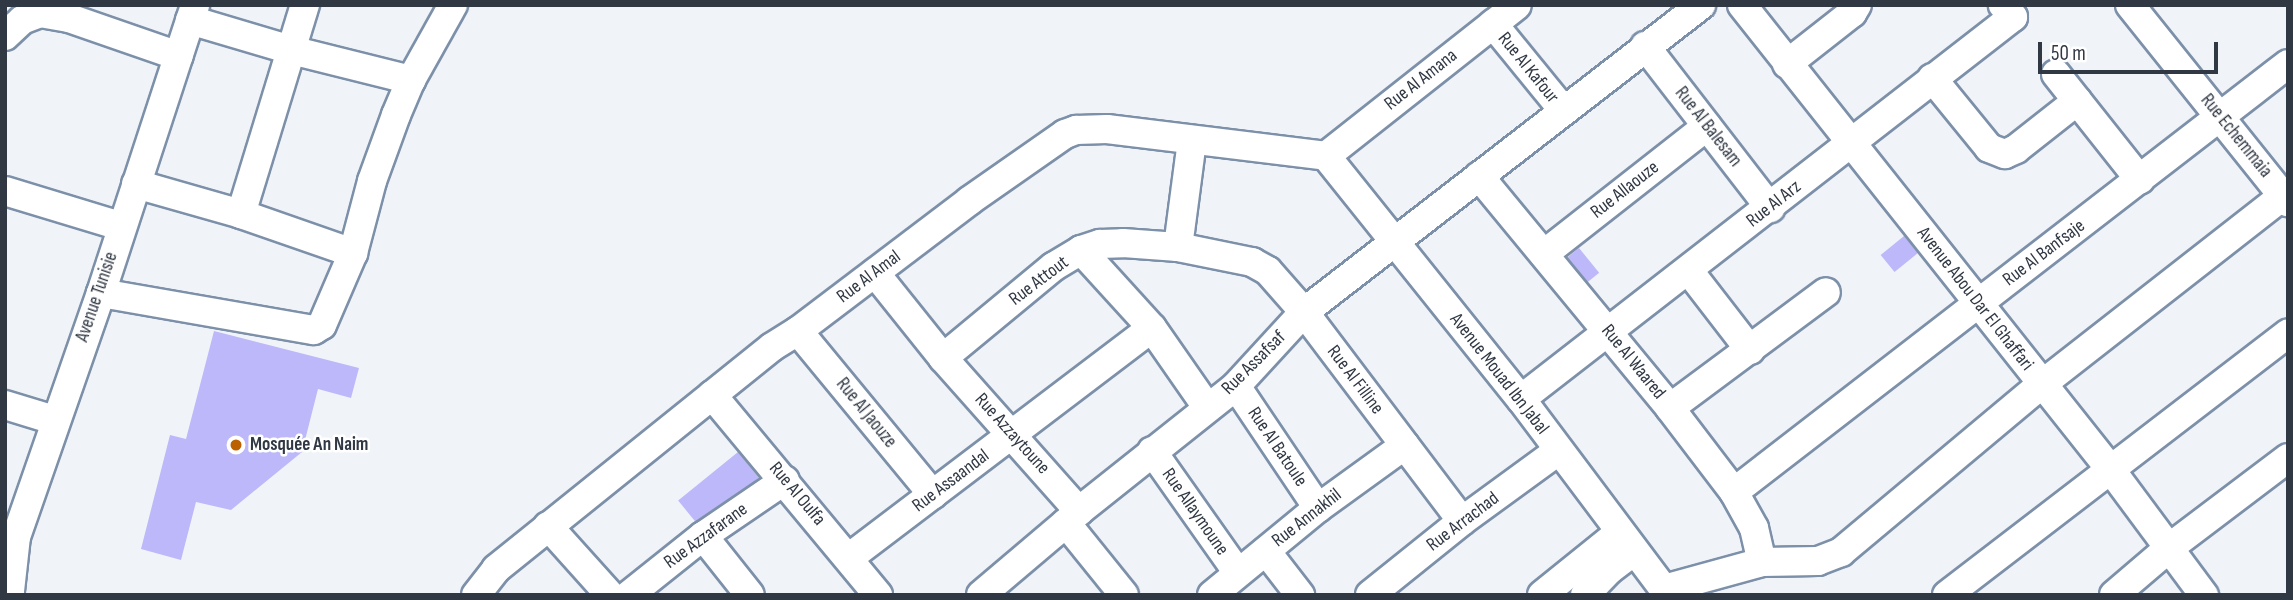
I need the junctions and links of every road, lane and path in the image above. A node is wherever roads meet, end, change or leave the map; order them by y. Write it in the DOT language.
graph roads {
  1 [pos="305,5"];
  2 [pos="453,5"];
  3 [pos="1517,5"];
  4 [pos="1701,5"];
  5 [pos="1742,5"];
  6 [pos="1857,5"];
  7 [pos="2130,5"];
  8 [pos="2015,9"];
  9 [pos="193,13"];
  10 [pos="1493,24"];
  11 [pos="5,36"];
  12 [pos="1645,46"];
  13 [pos="291,50"];
  14 [pos="179,56"];
  15 [pos="1787,64"];
  16 [pos="2288,64"];
  17 [pos="2056,74"];
  18 [pos="1932,78"];
  19 [pos="411,80"];
  20 [pos="2077,101"];
  21 [pos="1564,111"];
  22 [pos="2222,117"];
  23 [pos="1707,126"];
  24 [pos="1192,140"];
  25 [pos="1852,142"];
  26 [pos="1325,156"];
  27 [pos="1479,176"];
  28 [pos="2140,180"];
  29 [pos="136,184"];
  30 [pos="5,191"];
  31 [pos="2286,196"];
  32 [pos="1770,208"];
  33 [pos="241,214"];
  34 [pos="120,226"];
  35 [pos="1395,242"];
  36 [pos="1178,247"];
  37 [pos="1081,250"];
  38 [pos="353,253"];
  39 [pos="1544,254"];
  40 [pos="1233,257"];
  41 [pos="1689,271"];
  42 [pos="875,273"];
  43 [pos="1826,292"];
  44 [pos="101,293"];
  45 [pos="1978,302"];
  46 [pos="1304,312"];
  47 [pos="1153,328"];
  48 [pos="798,331"];
  49 [pos="1609,332"];
  50 [pos="2288,333"];
  51 [pos="1750,350"];
  52 [pos="943,358"];
  53 [pos="2041,385"];
  54 [pos="1236,386"];
  55 [pos="712,395"];
  56 [pos="1521,399"];
  57 [pos="5,405"];
  58 [pos="1206,407"];
  59 [pos="1670,408"];
  60 [pos="54,420"];
  61 [pos="1013,433"];
  62 [pos="1405,445"];
  63 [pos="1152,451"];
  64 [pos="1558,451"];
  65 [pos="2288,458"];
  66 [pos="2111,470"];
  67 [pos="785,480"];
  68 [pos="1734,492"];
  69 [pos="933,495"];
  70 [pos="1318,508"];
  71 [pos="1073,517"];
  72 [pos="1462,521"];
  73 [pos="548,526"];
  74 [pos="703,537"];
  75 [pos="1627,541"];
  76 [pos="2169,548"];
  77 [pos="1266,551"];
  78 [pos="850,557"];
  79 [pos="1762,562"];
  80 [pos="1238,573"];
  81 [pos="1011,586"];
  82 [pos="8,591"];
  83 [pos="1666,592"];
  84 [pos="1118,593"];
  85 [pos="477,595"];
  86 [pos="610,595"];
  87 [pos="629,595"];
  88 [pos="750,595"];
  89 [pos="878,595"];
  90 [pos="981,595"];
  91 [pos="1212,595"];
  92 [pos="1300,595"];
  93 [pos="1370,595"];
  94 [pos="1542,595"];
  95 [pos="1585,595"];
  96 [pos="1947,595"];
  97 [pos="2114,595"];
  98 [pos="2204,595"];
  1 -- 13 [label="street"];
  2 -- 19 [label="street"];
  3 -- 10 [label="street, Rue Al Amana"];
  4 -- 12 [label="street"];
  5 -- 15 [label="street, Avenue Abou Dar El Ghaffari"];
  6 -- 15 [label="street"];
  7 -- 22 [label="street, Rue Echemmaia"];
  8 -- 18 [label="street, Rue Al Arz"];
  9 -- 13 [label="street"];
  9 -- 14 [label="street, Avenue Tunisie"];
  10 -- 21 [label="street, Rue Al Kafour"];
  10 -- 26 [label="street, Rue Al Amana"];
  11 -- 14 [label="street"];
  12 -- 21 [label="street"];
  12 -- 23 [label="street, Rue Al Balesam"];
  13 -- 19 [label="street"];
  13 -- 33 [label="street"];
  14 -- 29 [label="street, Avenue Tunisie"];
  15 -- 25 [label="street, Avenue Abou Dar El Ghaffari"];
  16 -- 22 [label="street, Rue Al Banfsaje"];
  17 -- 20 [label="street"];
  18 -- 20 [label="street"];
  18 -- 25 [label="street, Rue Al Arz"];
  19 -- 38 [label="street"];
  20 -- 28 [label="street"];
  21 -- 27 [label="street"];
  22 -- 28 [label="street, Rue Al Banfsaje"];
  22 -- 31 [label="street, Rue Echemmaia"];
  23 -- 32 [label="street, Rue Al Balesam"];
  23 -- 39 [label="street, Rue Allaouze"];
  24 -- 26 [label="street, Rue Al Amal"];
  24 -- 36 [label="street"];
  24 -- 42 [label="street, Rue Al Amal"];
  25 -- 32 [label="street, Rue Al Arz"];
  25 -- 45 [label="street, Avenue Abou Dar El Ghaffari"];
  26 -- 35 [label="street, Avenue Mouad Ibn Jabal"];
  27 -- 35 [label="street"];
  27 -- 39 [label="street, Rue Al Waared"];
  28 -- 45 [label="street, Rue Al Banfsaje"];
  29 -- 33 [label="street"];
  29 -- 34 [label="street, Avenue Tunisie"];
  30 -- 34 [label="street"];
  31 -- 53 [label="street"];
  32 -- 41 [label="street, Rue Al Arz"];
  33 -- 38 [label="street"];
  34 -- 44 [label="street, Avenue Tunisie"];
  35 -- 46 [label="street, Rue Assafsaf"];
  35 -- 56 [label="street, Avenue Mouad Ibn Jabal"];
  36 -- 37 [label="street, Rue Attout"];
  36 -- 40 [label="street, Rue Attout"];
  37 -- 47 [label="street"];
  37 -- 52 [label="street, Rue Attout"];
  38 -- 44 [label="street"];
  39 -- 49 [label="street, Rue Al Waared"];
  40 -- 46 [label="street, Rue Al Filline"];
  41 -- 49 [label="street, Rue Al Arz"];
  41 -- 51 [label="street"];
  42 -- 48 [label="street, Rue Al Amal"];
  42 -- 52 [label="street, Rue Azzaytoune"];
  43 -- 51 [label="street"];
  44 -- 60 [label="street, Avenue Tunisie"];
  45 -- 53 [label="street, Avenue Abou Dar El Ghaffari"];
  45 -- 68 [label="street, Rue Al Banfsaje"];
  46 -- 54 [label="street, Rue Assafsaf"];
  46 -- 62 [label="street, Rue Al Filline"];
  47 -- 58 [label="street"];
  47 -- 61 [label="street, Rue Assaandal"];
  48 -- 55 [label="street, Rue Al Amal"];
  48 -- 69 [label="street, Rue Al Jaouze"];
  49 -- 56 [label="street, Rue Al Arz"];
  49 -- 59 [label="street, Rue Al Waared"];
  50 -- 66 [label="street"];
  51 -- 59 [label="street"];
  52 -- 61 [label="street, Rue Azzaytoune"];
  53 -- 66 [label="street, Avenue Abou Dar El Ghaffari"];
  53 -- 79 [label="street"];
  54 -- 58 [label="street, Rue Assafsaf"];
  54 -- 70 [label="street, Rue Al Batoule"];
  55 -- 67 [label="street, Rue Al Oulfa"];
  55 -- 73 [label="street, Rue Al Amal"];
  56 -- 64 [label="street, Avenue Mouad Ibn Jabal"];
  57 -- 60 [label="street"];
  58 -- 63 [label="street, Rue Assafsaf"];
  59 -- 68 [label="street, Rue Al Waared"];
  60 -- 82 [label="street, Avenue Tunisie"];
  61 -- 69 [label="street, Rue Assaandal"];
  61 -- 71 [label="street, Rue Azzaytoune"];
  62 -- 70 [label="street, Rue Annakhil"];
  62 -- 72 [label="street, Rue Al Filline"];
  63 -- 71 [label="street, Rue Assafsaf"];
  63 -- 80 [label="street, Rue Allaymoune"];
  64 -- 72 [label="street, Rue Arrachad"];
  64 -- 75 [label="street, Avenue Mouad Ibn Jabal"];
  65 -- 76 [label="street"];
  66 -- 76 [label="street, Avenue Abou Dar El Ghaffari"];
  66 -- 96 [label="street"];
  67 -- 74 [label="street, Rue Azzafarane"];
  67 -- 78 [label="street, Rue Al Oulfa"];
  68 -- 79 [label="street, Rue Al Waared"];
  69 -- 78 [label="street, Rue Assaandal"];
  70 -- 77 [label="street, Rue Annakhil"];
  71 -- 81 [label="street, Rue Assafsaf"];
  71 -- 84 [label="street, Rue Azzaytoune"];
  72 -- 93 [label="street, Rue Arrachad"];
  73 -- 85 [label="street, Rue Al Amal"];
  73 -- 86 [label="street"];
  74 -- 87 [label="street, Rue Azzafarane"];
  74 -- 88 [label="street"];
  75 -- 83 [label="street, Avenue Mouad Ibn Jabal"];
  75 -- 94 [label="street"];
  75 -- 95 [label="street"];
  76 -- 97 [label="street"];
  76 -- 98 [label="street, Avenue Abou Dar El Ghaffari"];
  77 -- 80 [label="street, Rue Annakhil"];
  77 -- 92 [label="street"];
  78 -- 89 [label="street, Rue Al Oulfa"];
  79 -- 83 [label="street"];
  80 -- 91 [label="street, Rue Annakhil"];
  81 -- 90 [label="street, Rue Assafsaf"];
}
